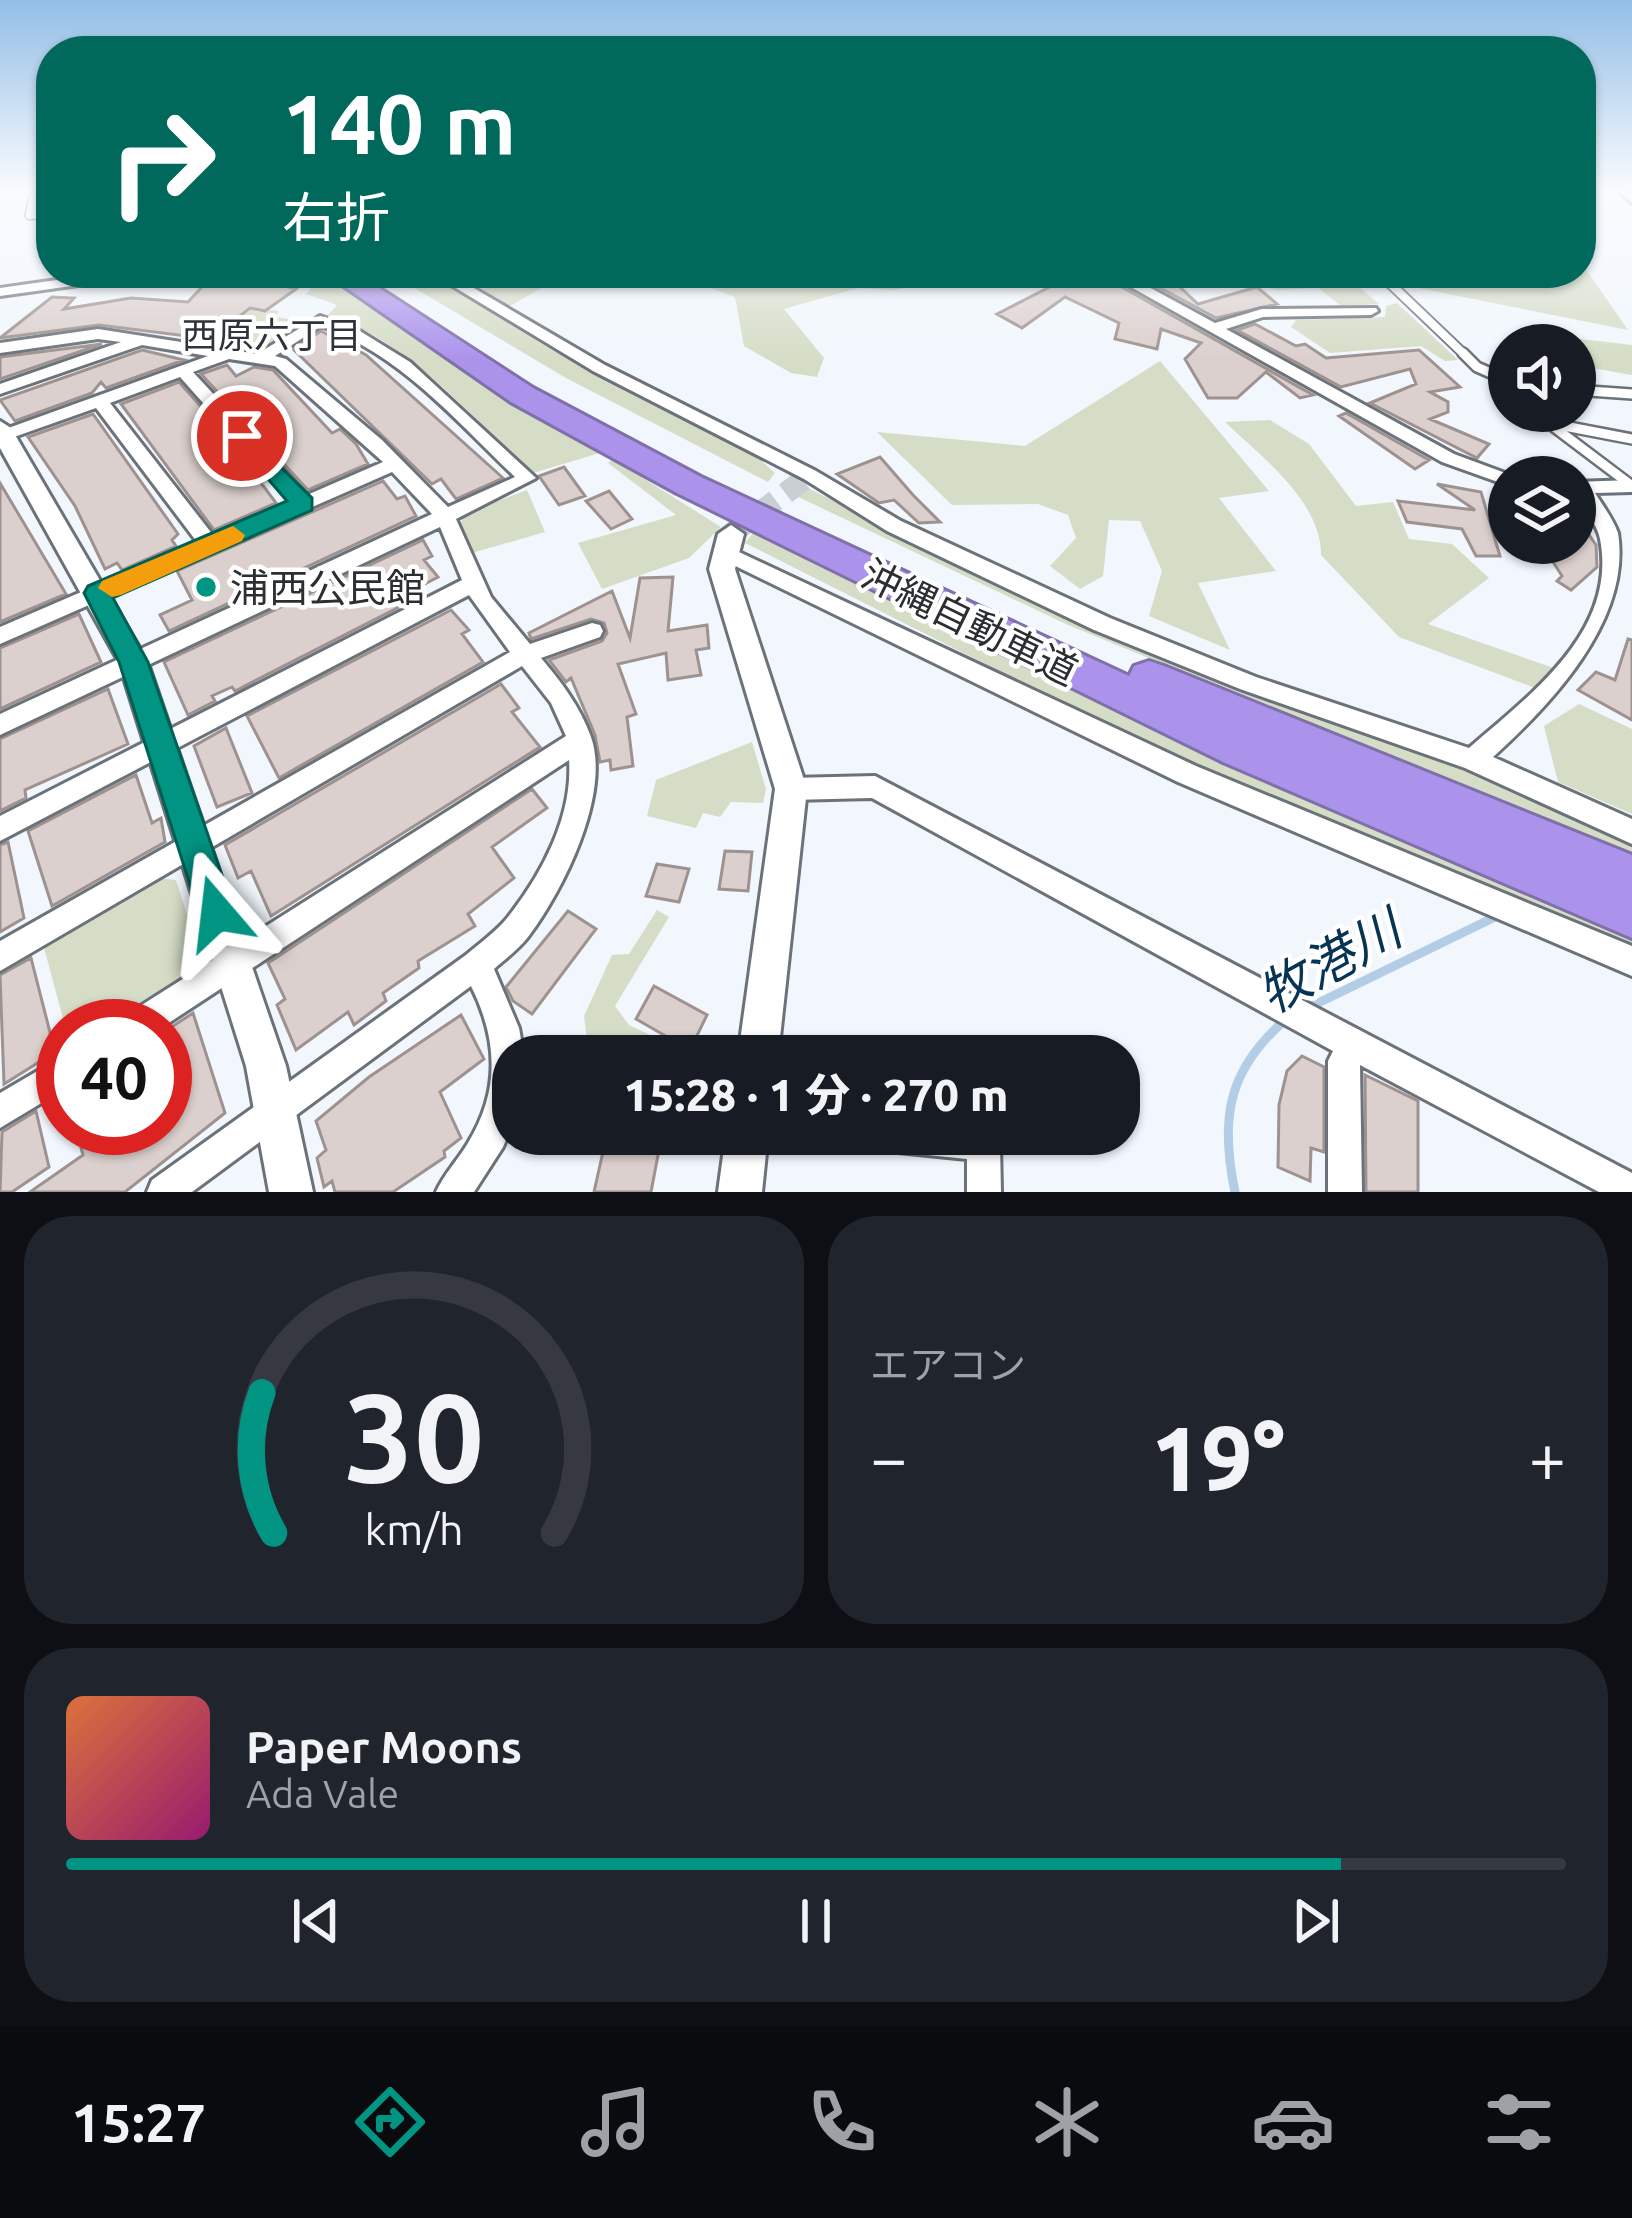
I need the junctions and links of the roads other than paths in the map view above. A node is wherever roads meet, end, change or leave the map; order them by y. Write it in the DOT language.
graph roads {
  1 [pos="36,287"];
  2 [pos="361,288"];
  3 [pos="393,288"];
  4 [pos="463,288"];
  5 [pos="1141,288"];
  6 [pos="1395,288"];
  7 [pos="0,292"];
  8 [pos="1371,311"];
  9 [pos="1215,328"];
  10 [pos="143,340"];
  11 [pos="0,348"];
  12 [pos="233,351"];
  13 [pos="263,357"];
  14 [pos="183,370"];
  15 [pos="1488,372"];
  16 [pos="0,389"];
  17 [pos="1596,391"];
  18 [pos="1632,394"];
  19 [pos="100,400"];
  20 [pos="1,434"];
  21 [pos="1632,439"];
  22 [pos="395,464"];
  23 [pos="1488,472"];
  24 [pos="1632,486"];
  25 [pos="1596,487"];
  26 [pos="304,504"];
  27 [pos="444,515"];
  28 [pos="1596,515"];
  29 [pos="728,543"];
  30 [pos="210,545"];
  31 [pos="472,584"];
  32 [pos="97,593"];
  33 [pos="592,631"];
  34 [pos="0,637"];
  35 [pos="523,655"];
  36 [pos="134,662"];
  37 [pos="0,725"];
  38 [pos="580,740"];
  39 [pos="162,746"];
  40 [pos="1472,760"];
  41 [pos="791,789"];
  42 [pos="0,830"];
  43 [pos="1632,832"];
  44 [pos="196,844"];
  45 [pos="1632,878"];
  46 [pos="1632,913"];
  47 [pos="0,957"];
  48 [pos="1632,961"];
  49 [pos="233,965"];
  50 [pos="476,965"];
  51 [pos="179,999"];
  52 [pos="761,1035"];
  53 [pos="1351,1044"];
  54 [pos="36,1089"];
  55 [pos="278,1108"];
  56 [pos="0,1112"];
  57 [pos="744,1155"];
  58 [pos="983,1155"];
  59 [pos="1632,1191"];
  60 [pos="164,1192"];
  61 [pos="291,1192"];
  62 [pos="452,1192"];
  63 [pos="740,1192"];
  64 [pos="984,1192"];
  65 [pos="1345,1192"];
  1 -- 7 [label="street"];
  2 -- 46 [label="highway, 沖縄自動車道"];
  3 -- 45 [label="highway, 沖縄自動車道"];
  4 -- 40 [label="street"];
  5 -- 9 [label="street"];
  6 -- 15 [label="lane"];
  8 -- 9 [label="street"];
  9 -- 23 [label="street"];
  10 -- 11 [label="street"];
  10 -- 12 [label="street"];
  10 -- 16 [label="street"];
  12 -- 13 [label="street"];
  12 -- 14 [label="street"];
  13 -- 22 [label="street"];
  13 -- 27 [label="street"];
  14 -- 19 [label="street"];
  14 -- 26 [label="street"];
  17 -- 18 [label="lane"];
  19 -- 20 [label="street"];
  19 -- 30 [label="street"];
  20 -- 32 [label="street"];
  21 -- 24 [label="lane"];
  22 -- 26 [label="street"];
  22 -- 27 [label="street"];
  24 -- 25 [label="street"];
  26 -- 30 [label="street"];
  27 -- 31 [label="street"];
  27 -- 36 [label="street"];
  28 -- 40 [label="street"];
  29 -- 41 [label="street"];
  29 -- 48 [label="street"];
  30 -- 32 [label="street"];
  31 -- 35 [label="street"];
  31 -- 39 [label="street"];
  32 -- 34 [label="street"];
  32 -- 36 [label="street"];
  33 -- 35 [label="street"];
  35 -- 38 [label="street"];
  35 -- 44 [label="street"];
  36 -- 37 [label="street"];
  36 -- 39 [label="street"];
  38 -- 49 [label="street"];
  38 -- 50 [label="street"];
  39 -- 42 [label="street"];
  39 -- 44 [label="street"];
  40 -- 43 [label="street"];
  41 -- 52 [label="street"];
  41 -- 53 [label="street"];
  44 -- 47 [label="street"];
  44 -- 49 [label="street"];
  49 -- 51 [label="street"];
  49 -- 55 [label="street"];
  50 -- 55 [label="street"];
  50 -- 62 [label="street"];
  53 -- 59 [label="street"];
  53 -- 65 [label="street"];
  54 -- 56 [label="street"];
  55 -- 60 [label="street"];
  55 -- 61 [label="street"];
  57 -- 63 [label="street"];
  58 -- 64 [label="street"];
}
